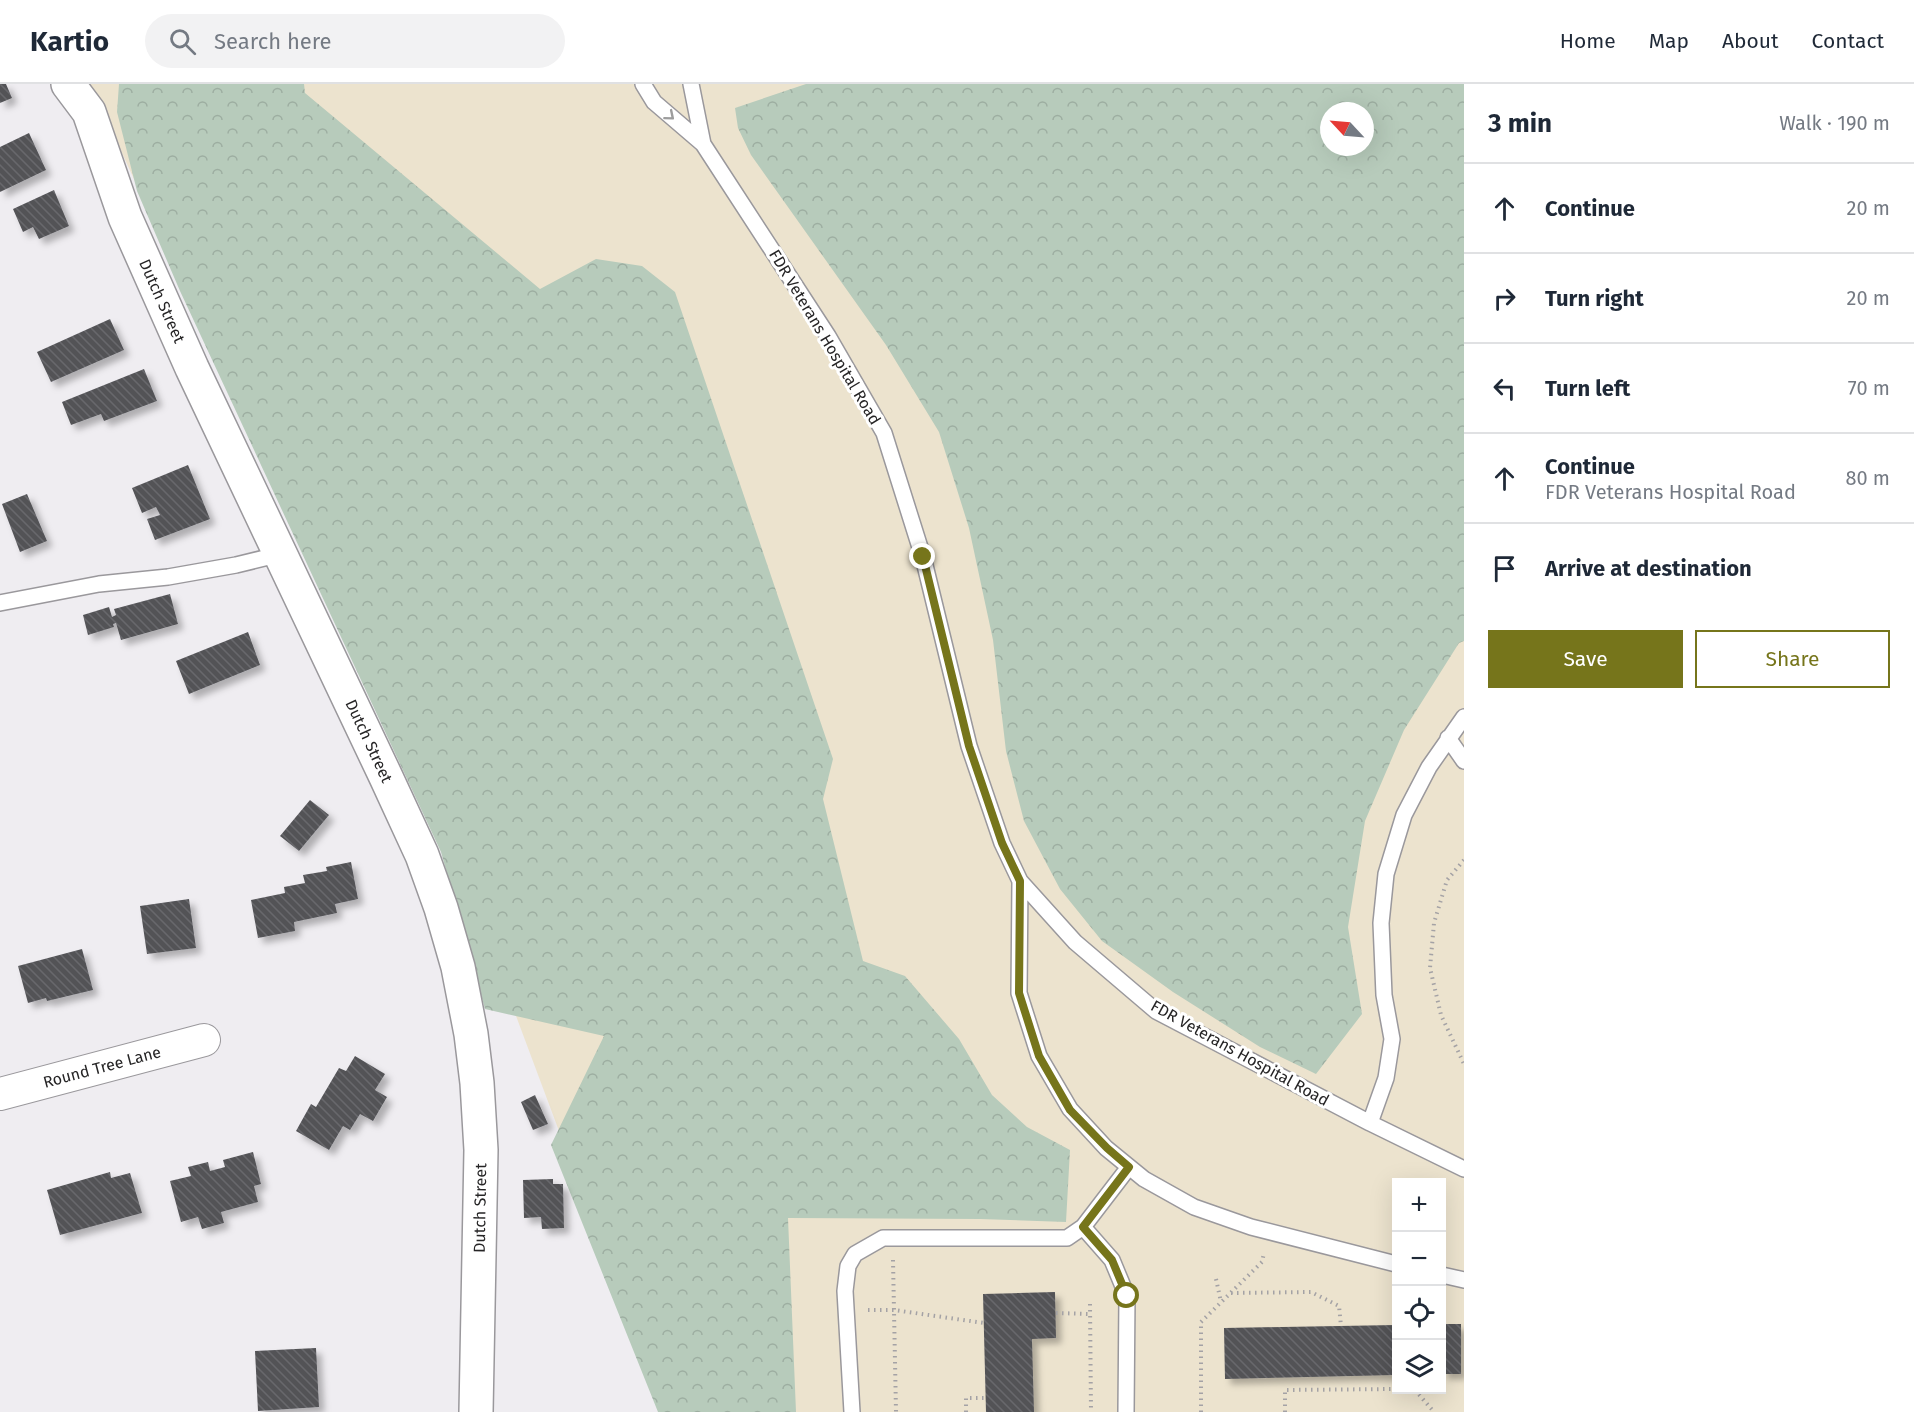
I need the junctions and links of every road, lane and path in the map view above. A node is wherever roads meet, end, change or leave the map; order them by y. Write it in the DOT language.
graph roads {
  1 [pos="68,84"];
  2 [pos="643,84"];
  3 [pos="691,84"];
  4 [pos="92,98"];
  5 [pos="703,144"];
  6 [pos="280,554"];
  7 [pos="0,603"];
  8 [pos="1464,717"];
  9 [pos="1448,738"];
  10 [pos="1464,760"];
  11 [pos="1464,860"];
  12 [pos="1020,881"];
  13 [pos="204,1040"];
  14 [pos="1464,1064"];
  15 [pos="0,1094"];
  16 [pos="1370,1123"];
  17 [pos="1129,1167"];
  18 [pos="1464,1169"];
  19 [pos="1083,1227"];
  20 [pos="893,1256"];
  21 [pos="1262,1262"];
  22 [pos="1392,1263"];
  23 [pos="1446,1276"];
  24 [pos="1216,1278"];
  25 [pos="1464,1280"];
  26 [pos="1230,1293"];
  27 [pos="1221,1302"];
  28 [pos="1090,1304"];
  29 [pos="894,1310"];
  30 [pos="1056,1313"];
  31 [pos="1090,1314"];
  32 [pos="984,1323"];
  33 [pos="1341,1326"];
  34 [pos="1392,1389"];
  35 [pos="1418,1394"];
  36 [pos="985,1398"];
  37 [pos="476,1412"];
  38 [pos="852,1412"];
  39 [pos="896,1412"];
  40 [pos="966,1412"];
  41 [pos="1091,1412"];
  42 [pos="1126,1412"];
  43 [pos="1201,1412"];
  44 [pos="1285,1412"];
  45 [pos="1434,1412"];
  1 -- 4 [label="street, Dutch Street"];
  2 -- 5 [label="lane, one-way"];
  3 -- 5 [label="lane, FDR Veterans Hospital Road"];
  4 -- 6 [label="street, Dutch Street"];
  5 -- 12 [label="lane, FDR Veterans Hospital Road"];
  6 -- 7 [label="lane"];
  6 -- 37 [label="street, Dutch Street"];
  8 -- 9 [label="lane"];
  9 -- 10 [label="lane"];
  9 -- 16 [label="lane"];
  11 -- 14 [label="path"];
  12 -- 16 [label="lane, FDR Veterans Hospital Road"];
  12 -- 17 [label="lane"];
  13 -- 15 [label="street, Round Tree Lane"];
  16 -- 18 [label="lane, FDR Veterans Hospital Road"];
  17 -- 19 [label="lane"];
  17 -- 22 [label="lane"];
  19 -- 38 [label="lane"];
  19 -- 42 [label="lane"];
  20 -- 29 [label="path"];
  21 -- 26 [label="path"];
  23 -- 25 [label="lane"];
  24 -- 27 [label="path"];
  26 -- 27 [label="path"];
  26 -- 33 [label="path"];
  27 -- 43 [label="path"];
  28 -- 31 [label="path"];
  29 -- 32 [label="path"];
  29 -- 39 [label="path"];
  30 -- 31 [label="path"];
  31 -- 41 [label="path"];
  34 -- 44 [label="path"];
  35 -- 45 [label="path"];
  36 -- 40 [label="path"];
}
